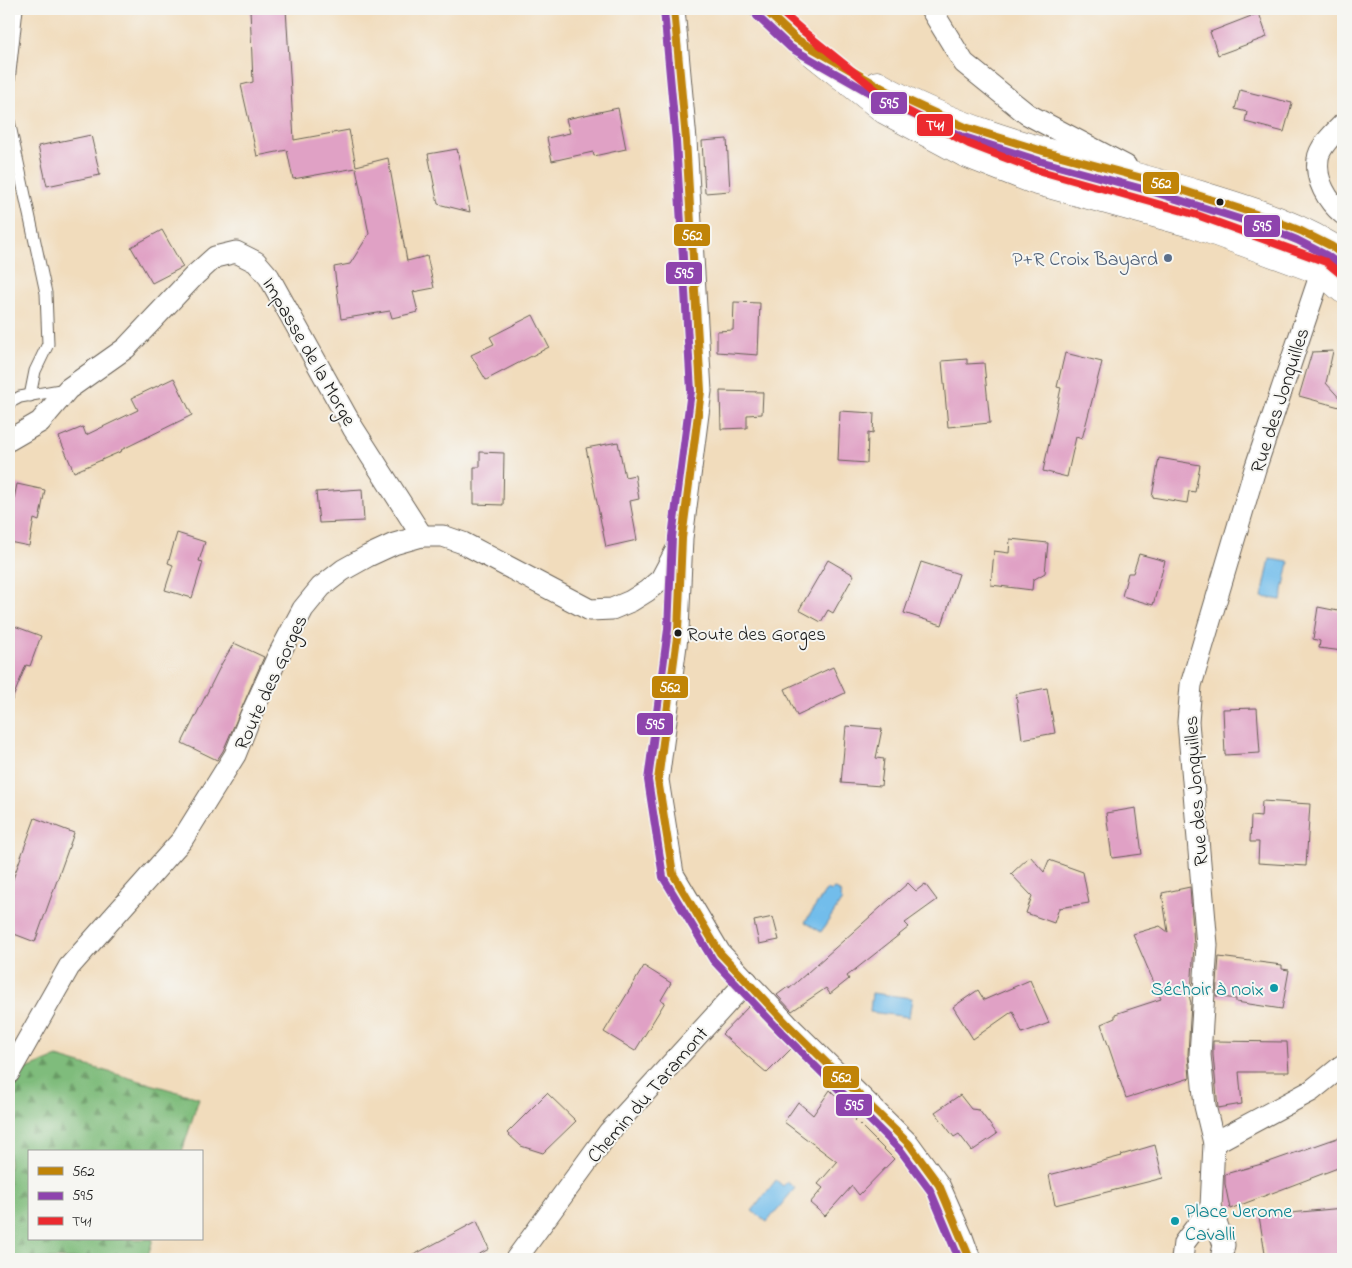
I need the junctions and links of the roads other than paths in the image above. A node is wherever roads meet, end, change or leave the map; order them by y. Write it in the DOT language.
graph roads {
  1 [pos="17,9"];
  2 [pos="674,9"];
  3 [pos="764,9"];
  4 [pos="931,9"];
  5 [pos="796,39"];
  6 [pos="9,81"];
  7 [pos="9,121"];
  8 [pos="1343,124"];
  9 [pos="1157,182"];
  10 [pos="1343,214"];
  11 [pos="1194,224"];
  12 [pos="1337,250"];
  13 [pos="1322,271"];
  14 [pos="1343,289"];
  15 [pos="68,389"];
  16 [pos="30,396"];
  17 [pos="9,403"];
  18 [pos="9,440"];
  19 [pos="422,536"];
  20 [pos="682,538"];
  21 [pos="747,981"];
  22 [pos="1343,1065"];
  23 [pos="9,1073"];
  24 [pos="1214,1143"];
  25 [pos="1211,1207"];
  26 [pos="516,1259"];
  27 [pos="970,1259"];
  28 [pos="1182,1259"];
  29 [pos="1221,1259"];
  1 -- 6 [label="lane"];
  2 -- 20 [label="street"];
  3 -- 5 [label="main road"];
  4 -- 9 [label="street"];
  5 -- 9 [label="main road"];
  5 -- 11 [label="main road"];
  7 -- 16 [label="lane"];
  8 -- 10 [label="street"];
  9 -- 11 [label="street"];
  9 -- 12 [label="main road"];
  11 -- 13 [label="main road"];
  12 -- 13 [label="street, Rue des Jonquilles"];
  13 -- 14 [label="main road"];
  13 -- 24 [label="street, Rue des Jonquilles"];
  15 -- 16 [label="lane"];
  15 -- 18 [label="street, Impasse de la Morge"];
  15 -- 19 [label="street, Impasse de la Morge"];
  16 -- 17 [label="lane"];
  19 -- 20 [label="street, Route des Gorges"];
  19 -- 23 [label="street, Route des Gorges"];
  20 -- 21 [label="street"];
  21 -- 26 [label="street, Chemin du Taramont"];
  21 -- 27 [label="street"];
  22 -- 24 [label="street"];
  24 -- 25 [label="street, Rue des Jonquilles"];
  25 -- 28 [label="street"];
  25 -- 29 [label="street, Rue des Jonquilles"];
}
